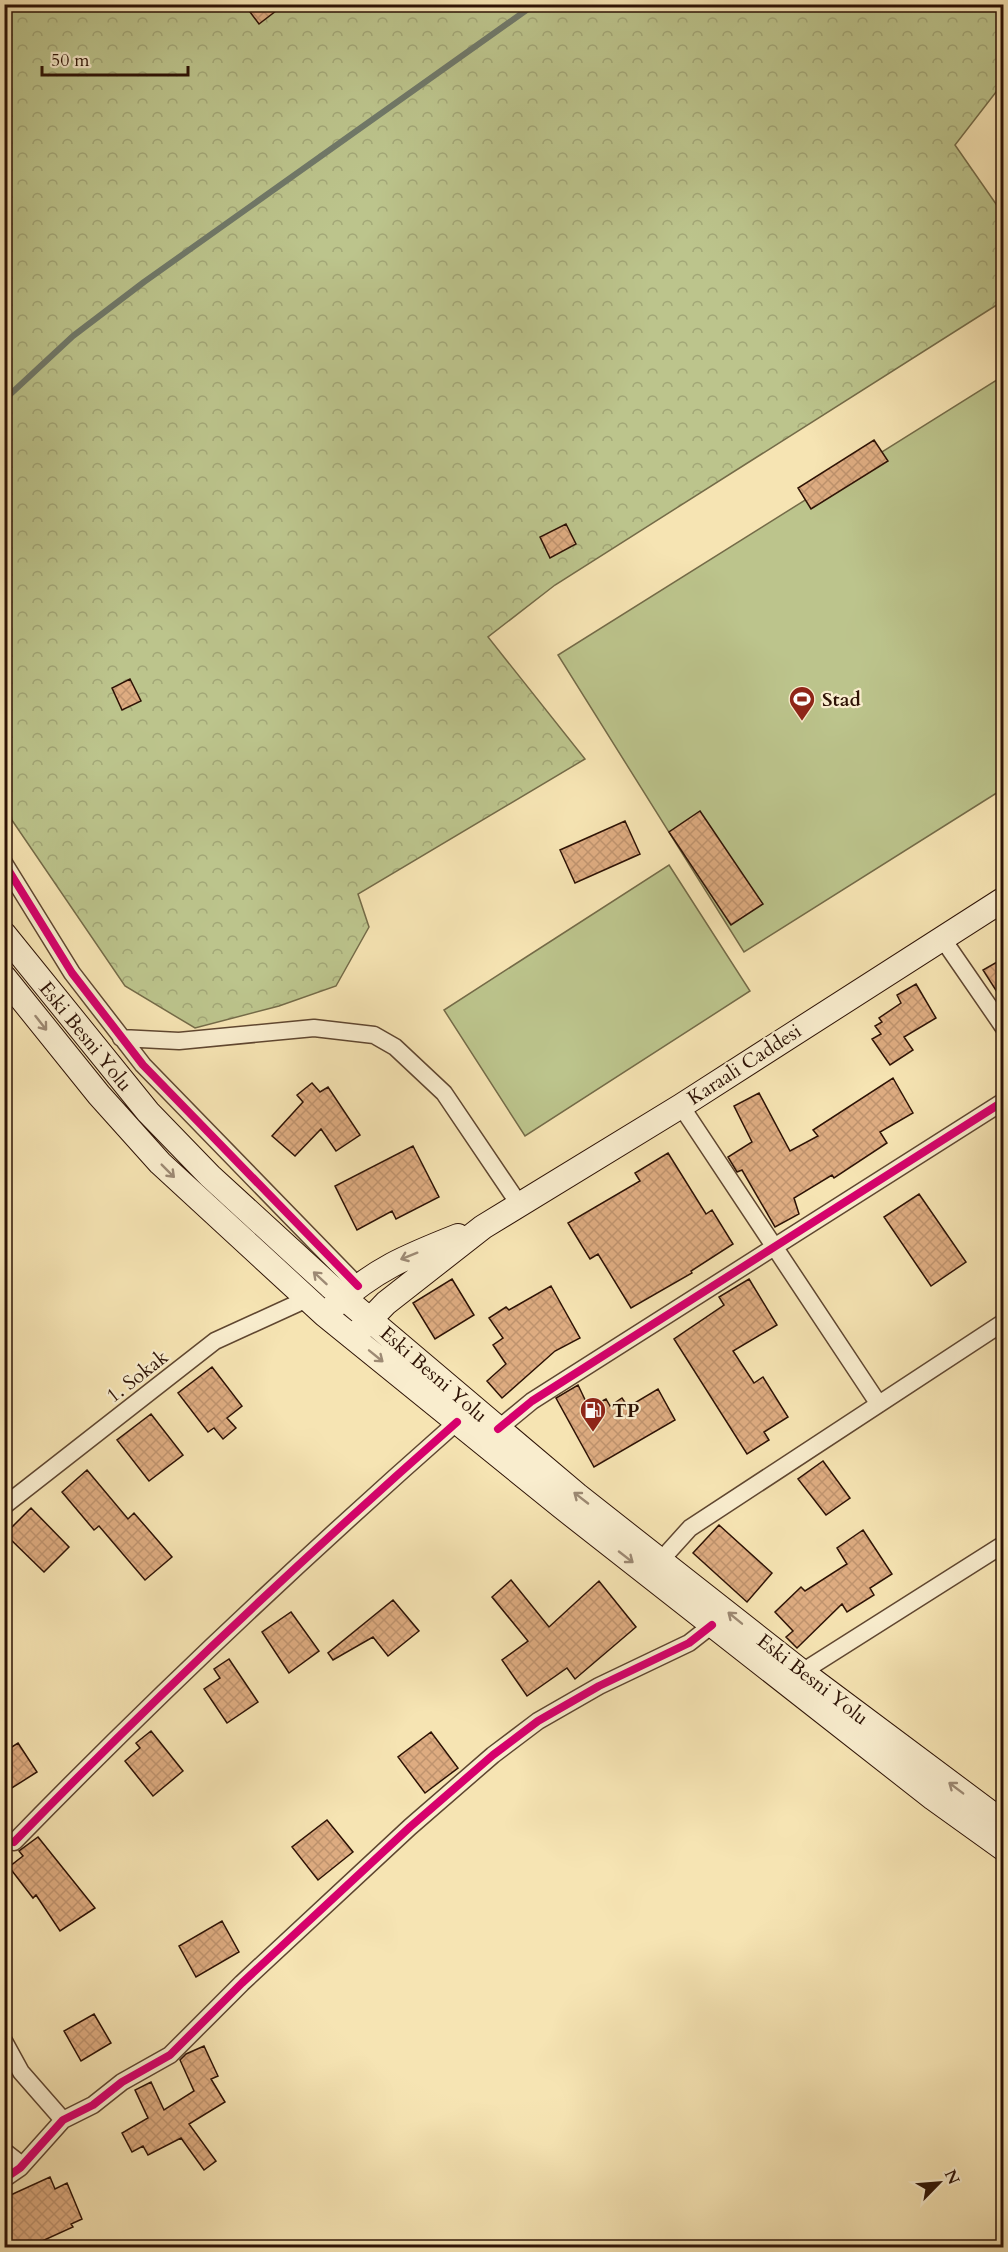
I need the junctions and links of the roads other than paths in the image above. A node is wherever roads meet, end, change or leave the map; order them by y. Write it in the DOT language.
graph roads {
  1 [pos="4,863"];
  2 [pos="1004,899"];
  3 [pos="4,934"];
  4 [pos="942,938"];
  5 [pos="4,977"];
  6 [pos="1004,1028"];
  7 [pos="121,1038"];
  8 [pos="1004,1101"];
  9 [pos="681,1106"];
  10 [pos="519,1204"];
  11 [pos="483,1227"];
  12 [pos="775,1247"];
  13 [pos="351,1292"];
  14 [pos="316,1307"];
  15 [pos="370,1319"];
  16 [pos="1004,1322"];
  17 [pos="353,1338"];
  18 [pos="878,1403"];
  19 [pos="457,1422"];
  20 [pos="498,1429"];
  21 [pos="4,1506"];
  22 [pos="1004,1544"];
  23 [pos="662,1559"];
  24 [pos="712,1625"];
  25 [pos="802,1672"];
  26 [pos="1004,1823"];
  27 [pos="14,1842"];
  28 [pos="1004,1849"];
  29 [pos="4,2041"];
  30 [pos="63,2120"];
  31 [pos="4,2151"];
  32 [pos="22,2165"];
  33 [pos="4,2179"];
  1 -- 7 [label="street"];
  2 -- 4 [label="main road, Karaali Caddesi"];
  13 -- 3 [label="main road, Eski Besni Yolu, one-way"];
  4 -- 6 [label="street"];
  4 -- 9 [label="main road, Karaali Caddesi"];
  5 -- 14 [label="main road, Eski Besni Yolu, one-way"];
  7 -- 10 [label="street"];
  7 -- 13 [label="street"];
  8 -- 12 [label="street"];
  9 -- 10 [label="main road, Karaali Caddesi"];
  9 -- 12 [label="street"];
  10 -- 11 [label="main road, Karaali Caddesi"];
  11 -- 13 [label="main road, one-way"];
  11 -- 15 [label="main road"];
  12 -- 18 [label="street"];
  12 -- 20 [label="street"];
  13 -- 14 [label="main road"];
  13 -- 15 [label="main road, Eski Besni Yolu"];
  14 -- 17 [label="main road, Eski Besni Yolu"];
  14 -- 21 [label="street, 1. Sokak"];
  15 -- 17 [label="main road"];
  15 -- 20 [label="main road, Eski Besni Yolu"];
  16 -- 18 [label="street"];
  17 -- 19 [label="main road, Eski Besni Yolu, one-way"];
  18 -- 23 [label="street"];
  19 -- 24 [label="main road, Eski Besni Yolu, one-way"];
  19 -- 27 [label="street"];
  23 -- 20 [label="main road, Eski Besni Yolu, one-way"];
  22 -- 25 [label="street"];
  25 -- 23 [label="main road, Eski Besni Yolu, one-way"];
  24 -- 28 [label="main road, Eski Besni Yolu"];
  24 -- 30 [label="street"];
  26 -- 25 [label="main road, Eski Besni Yolu, one-way"];
  29 -- 30 [label="street"];
  30 -- 32 [label="street"];
  31 -- 32 [label="street"];
  32 -- 33 [label="street"];
}
